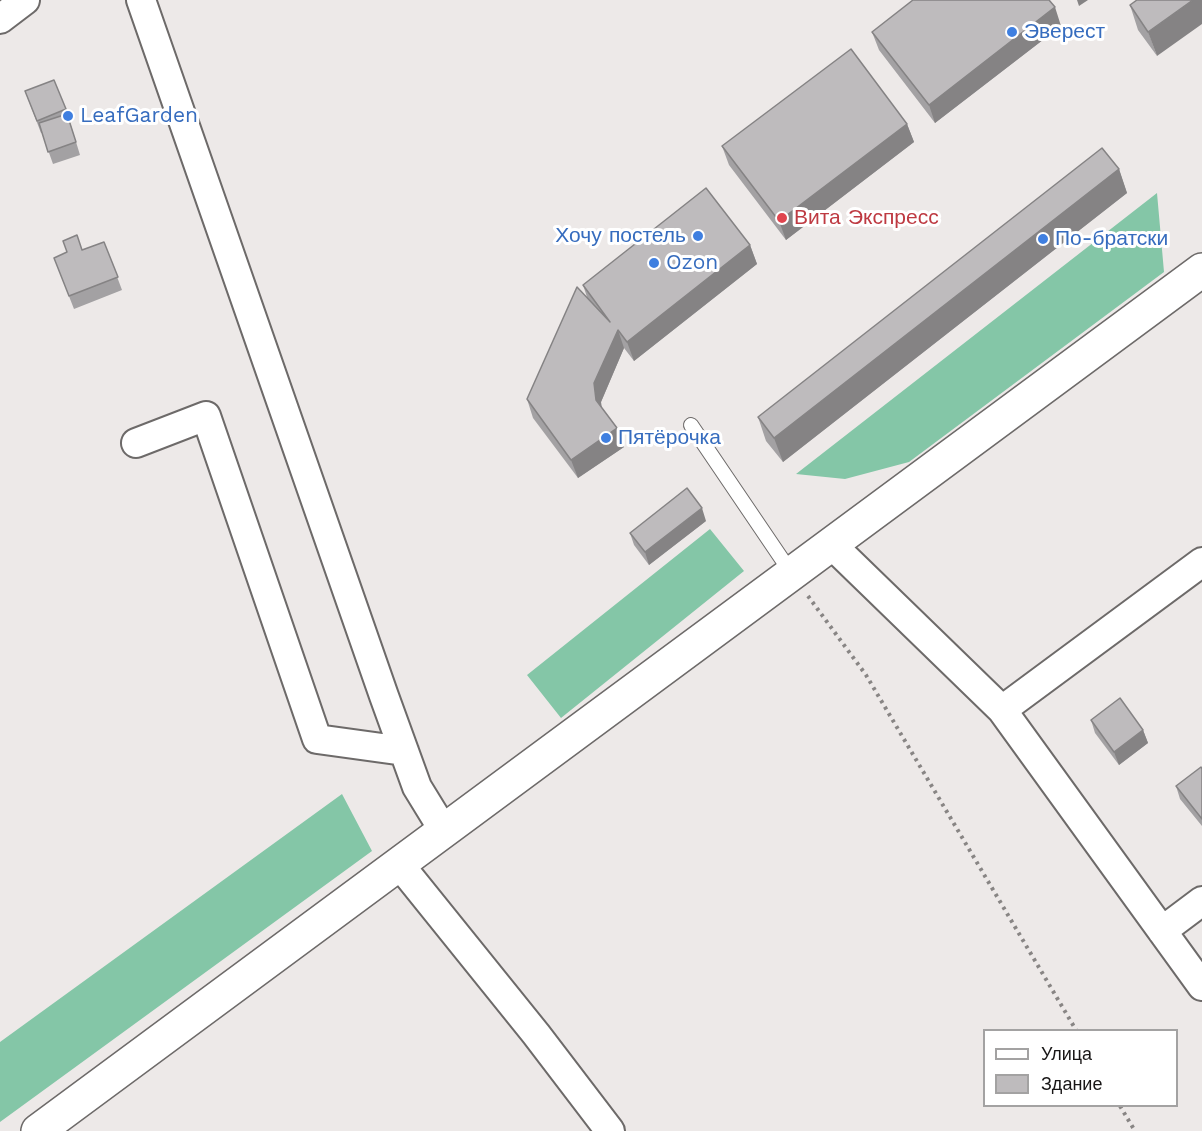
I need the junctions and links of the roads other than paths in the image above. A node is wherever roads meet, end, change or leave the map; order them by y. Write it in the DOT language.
graph roads {
  1 [pos="25,0"];
  2 [pos="141,0"];
  3 [pos="0,19"];
  4 [pos="1202,270"];
  5 [pos="691,425"];
  6 [pos="136,443"];
  7 [pos="831,544"];
  8 [pos="1202,562"];
  9 [pos="792,574"];
  10 [pos="1002,710"];
  11 [pos="404,751"];
  12 [pos="444,831"];
  13 [pos="399,864"];
  14 [pos="1202,902"];
  15 [pos="1162,931"];
  16 [pos="1202,986"];
  17 [pos="38,1131"];
  18 [pos="610,1131"];
  1 -- 3 [label="street"];
  2 -- 11 [label="street"];
  4 -- 7 [label="street"];
  5 -- 9 [label="lane"];
  6 -- 11 [label="street"];
  7 -- 9 [label="street"];
  7 -- 10 [label="street"];
  8 -- 10 [label="street"];
  9 -- 12 [label="street"];
  10 -- 15 [label="street"];
  11 -- 12 [label="street"];
  12 -- 13 [label="street"];
  13 -- 17 [label="street"];
  13 -- 18 [label="street"];
  14 -- 15 [label="street"];
  15 -- 16 [label="street"];
}
